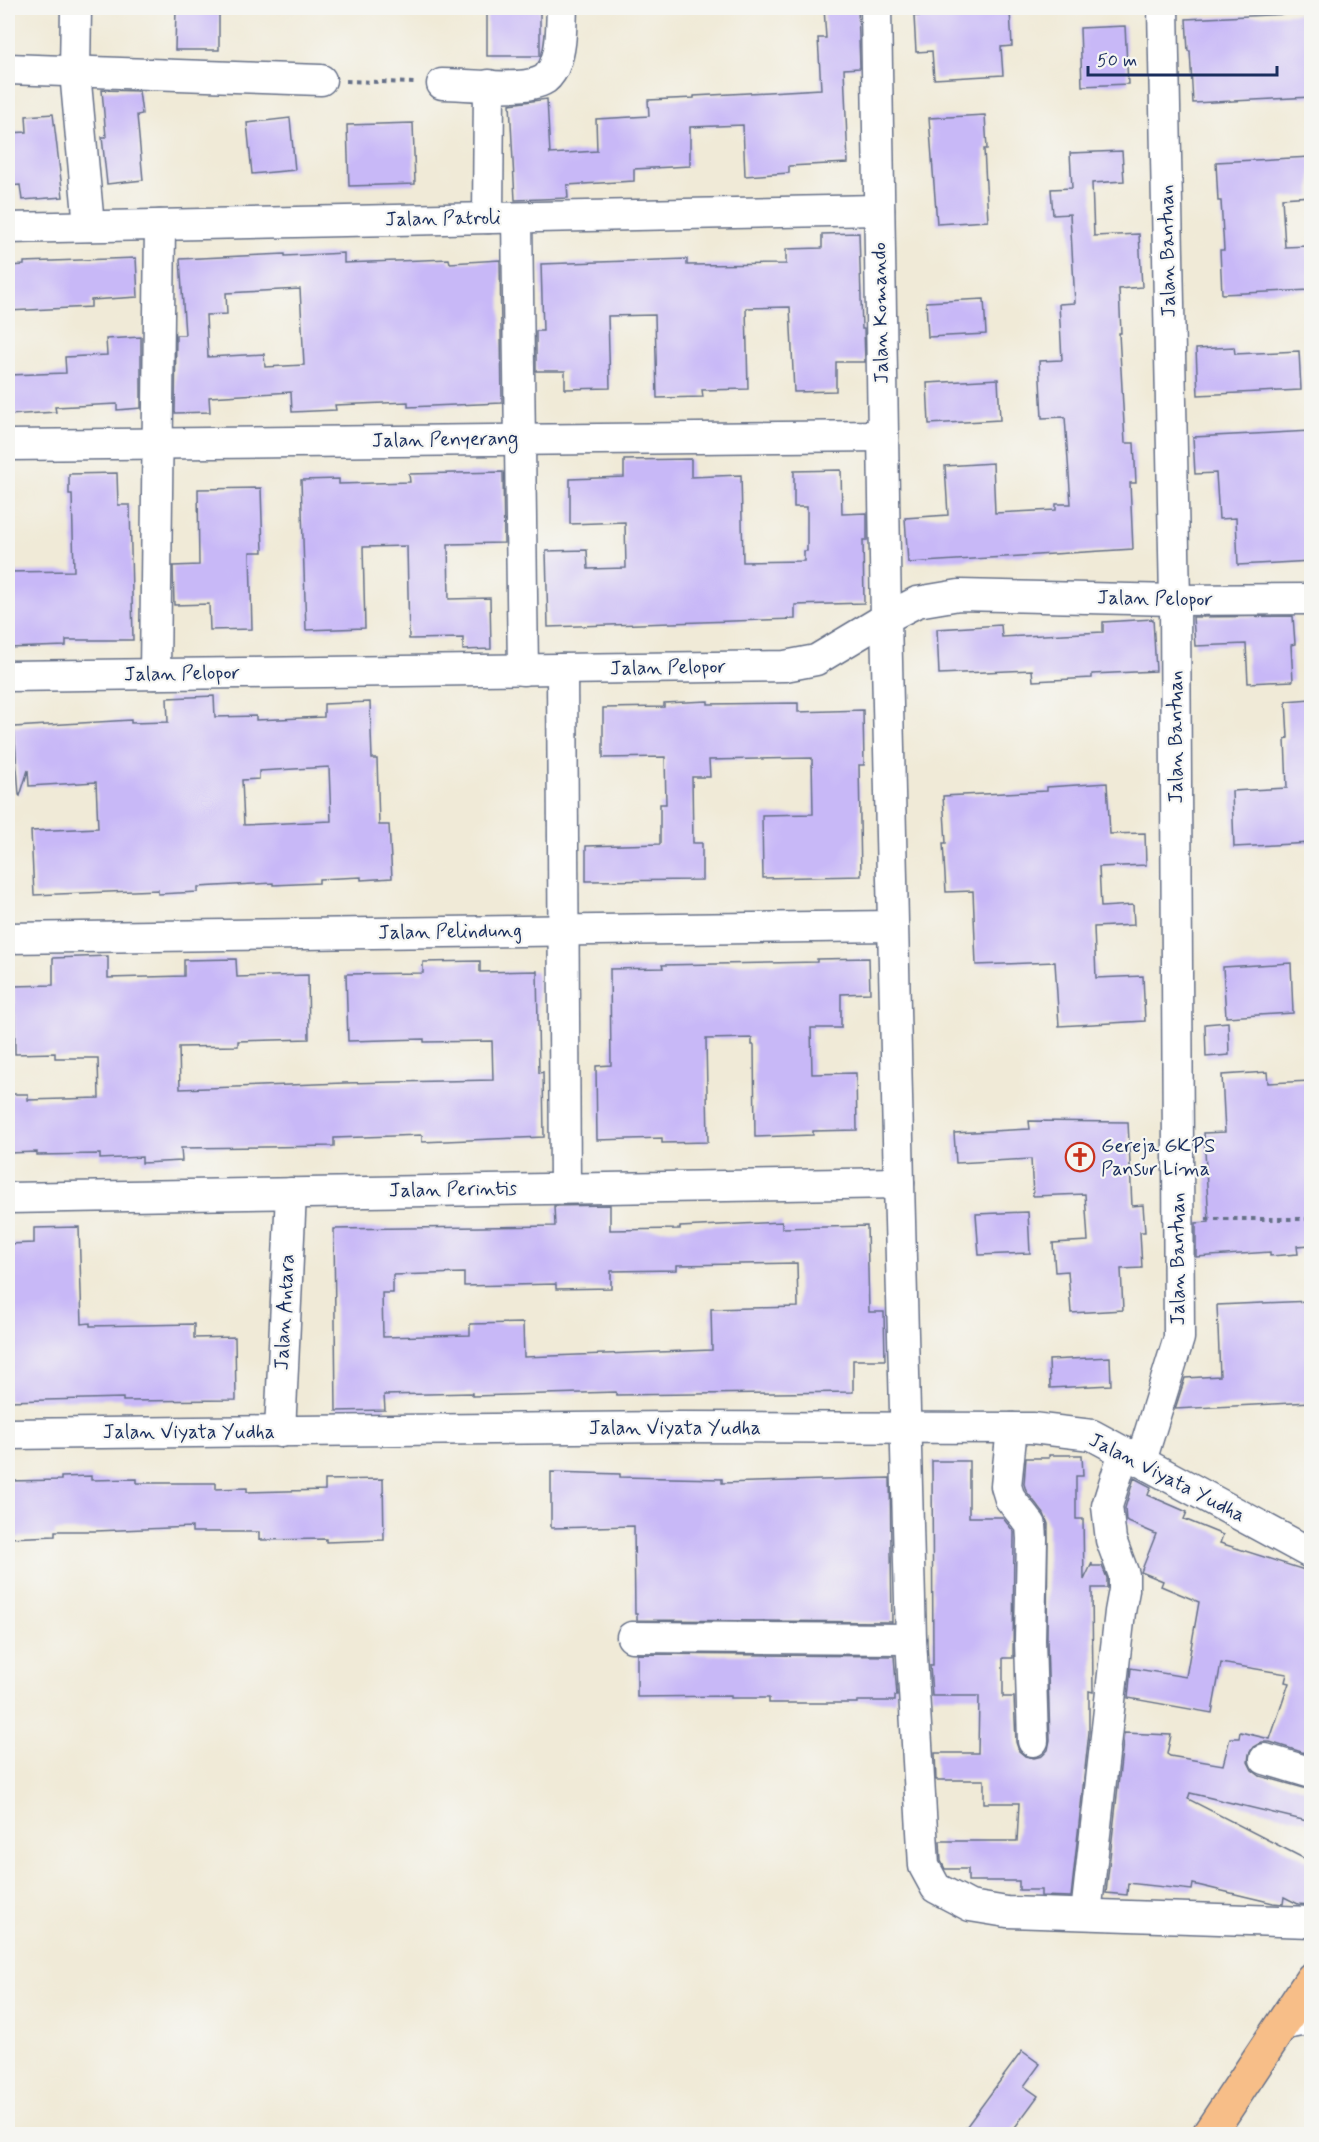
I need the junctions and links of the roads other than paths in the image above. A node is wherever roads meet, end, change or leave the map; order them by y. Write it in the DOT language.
graph roads {
  1 [pos="76,8"];
  2 [pos="562,8"];
  3 [pos="876,8"];
  4 [pos="1162,8"];
  5 [pos="8,69"];
  6 [pos="75,72"];
  7 [pos="321,80"];
  8 [pos="442,84"];
  9 [pos="489,85"];
  10 [pos="879,210"];
  11 [pos="488,218"];
  12 [pos="517,218"];
  13 [pos="160,225"];
  14 [pos="89,226"];
  15 [pos="8,228"];
  16 [pos="883,436"];
  17 [pos="521,440"];
  18 [pos="157,443"];
  19 [pos="8,445"];
  20 [pos="1311,599"];
  21 [pos="1175,600"];
  22 [pos="886,618"];
  23 [pos="562,669"];
  24 [pos="523,670"];
  25 [pos="155,674"];
  26 [pos="8,676"];
  27 [pos="892,926"];
  28 [pos="564,930"];
  29 [pos="8,938"];
  30 [pos="898,1183"];
  31 [pos="565,1188"];
  32 [pos="291,1193"];
  33 [pos="8,1198"];
  34 [pos="905,1428"];
  35 [pos="1012,1428"];
  36 [pos="280,1432"];
  37 [pos="8,1434"];
  38 [pos="1132,1457"];
  39 [pos="1311,1554"];
  40 [pos="632,1637"];
  41 [pos="911,1639"];
  42 [pos="1033,1741"];
  43 [pos="1265,1759"];
  44 [pos="1311,1773"];
  45 [pos="1086,1914"];
  46 [pos="1311,1922"];
  47 [pos="1311,1979"];
  48 [pos="1296,2022"];
  49 [pos="1209,2134"];
  1 -- 6 [label="street"];
  2 -- 9 [label="street"];
  3 -- 10 [label="street, Jalan Komando"];
  4 -- 21 [label="street, Jalan Bantuan"];
  5 -- 6 [label="street"];
  6 -- 7 [label="street"];
  6 -- 14 [label="street"];
  8 -- 9 [label="street"];
  9 -- 11 [label="street"];
  10 -- 12 [label="street, Jalan Patroli"];
  10 -- 16 [label="street, Jalan Komando"];
  11 -- 12 [label="street, Jalan Patroli"];
  11 -- 13 [label="street, Jalan Patroli"];
  12 -- 17 [label="street"];
  13 -- 14 [label="street, Jalan Patroli"];
  13 -- 18 [label="street"];
  14 -- 15 [label="street, Jalan Patroli"];
  16 -- 17 [label="street, Jalan Penyerang"];
  16 -- 22 [label="street, Jalan Komando"];
  17 -- 18 [label="street, Jalan Penyerang"];
  17 -- 24 [label="street"];
  18 -- 19 [label="street, Jalan Penyerang"];
  18 -- 25 [label="street"];
  20 -- 21 [label="street, Jalan Pelopor"];
  21 -- 22 [label="street, Jalan Pelopor"];
  21 -- 38 [label="street, Jalan Bantuan"];
  22 -- 23 [label="street, Jalan Pelopor"];
  22 -- 27 [label="street"];
  23 -- 24 [label="street, Jalan Pelopor"];
  23 -- 28 [label="street"];
  24 -- 25 [label="street, Jalan Pelopor"];
  25 -- 26 [label="street, Jalan Pelopor"];
  27 -- 28 [label="street, Jalan Pelindung"];
  27 -- 30 [label="street"];
  28 -- 29 [label="street, Jalan Pelindung"];
  28 -- 31 [label="street"];
  30 -- 31 [label="street, Jalan Perintis"];
  30 -- 34 [label="street"];
  31 -- 32 [label="street, Jalan Perintis"];
  32 -- 33 [label="street, Jalan Perintis"];
  32 -- 36 [label="street, Jalan Antara"];
  34 -- 35 [label="street, Jalan Viyata Yudha"];
  34 -- 36 [label="street, Jalan Viyata Yudha"];
  34 -- 41 [label="street"];
  35 -- 38 [label="street, Jalan Viyata Yudha"];
  35 -- 42 [label="street"];
  36 -- 37 [label="street, Jalan Viyata Yudha"];
  38 -- 39 [label="street, Jalan Viyata Yudha"];
  38 -- 45 [label="street, Jalan Bantuan"];
  40 -- 41 [label="street"];
  41 -- 45 [label="street"];
  43 -- 44 [label="street"];
  45 -- 46 [label="street"];
  47 -- 48 [label="highway"];
  48 -- 49 [label="highway"];
}
